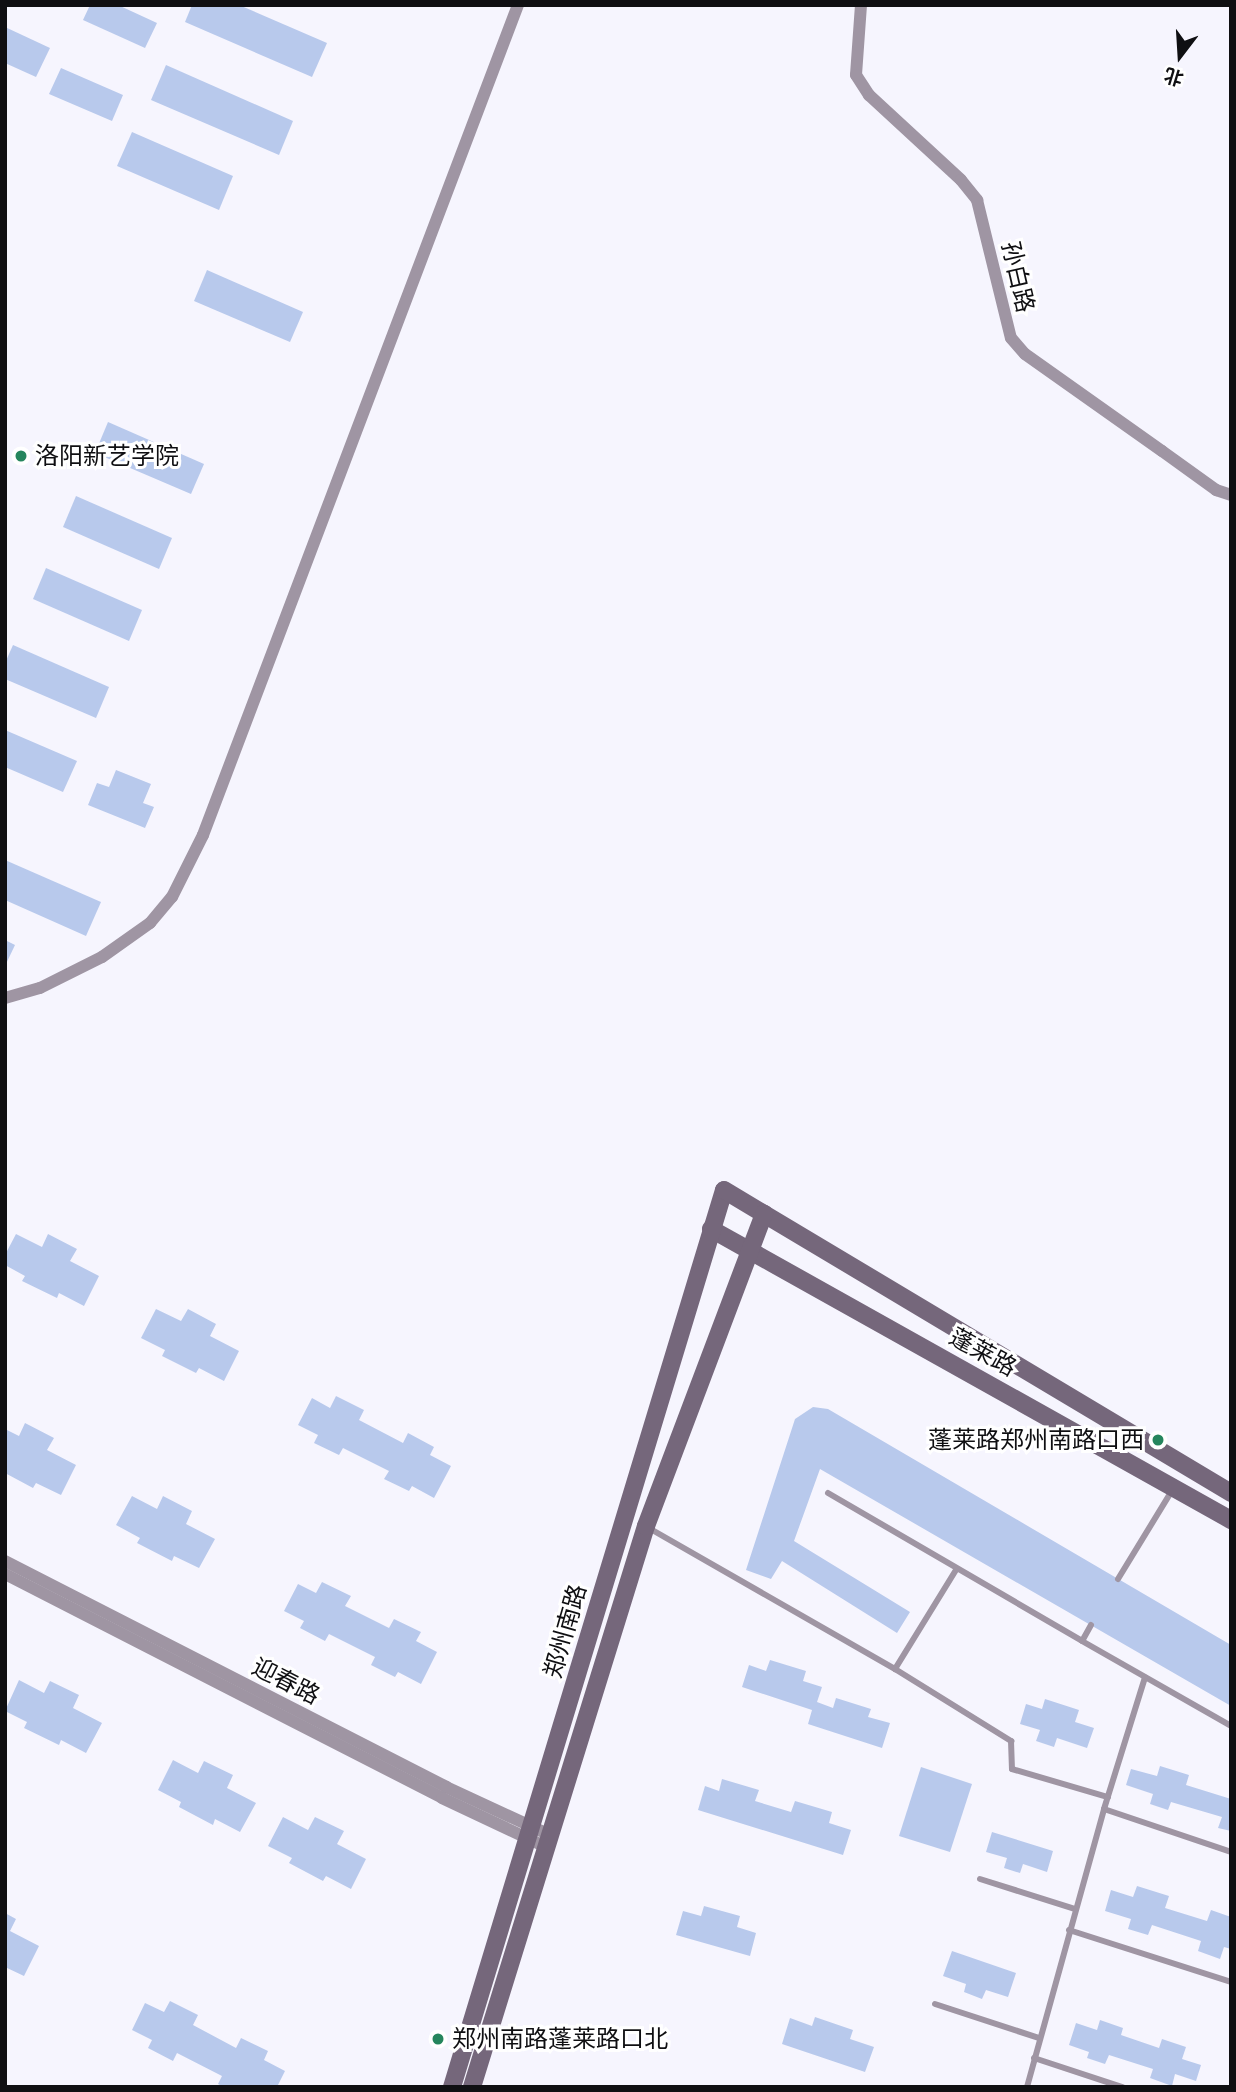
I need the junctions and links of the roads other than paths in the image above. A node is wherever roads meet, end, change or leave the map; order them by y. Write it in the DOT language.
graph roads {
  1 [pos="518,5"];
  2 [pos="861,5"];
  3 [pos="1231,495"];
  4 [pos="5,998"];
  5 [pos="724,1189"];
  6 [pos="764,1214"];
  7 [pos="711,1229"];
  8 [pos="751,1250"];
  9 [pos="1174,1487"];
  10 [pos="828,1493"];
  11 [pos="1231,1493"];
  12 [pos="1231,1521"];
  13 [pos="646,1526"];
  14 [pos="5,1561"];
  15 [pos="956,1570"];
  16 [pos="5,1574"];
  17 [pos="1118,1579"];
  18 [pos="1091,1625"];
  19 [pos="1082,1641"];
  20 [pos="895,1669"];
  21 [pos="1145,1676"];
  22 [pos="1231,1726"];
  23 [pos="444,1792"];
  24 [pos="1108,1797"];
  25 [pos="1104,1809"];
  26 [pos="531,1834"];
  27 [pos="548,1841"];
  28 [pos="1231,1853"];
  29 [pos="979,1879"];
  30 [pos="1075,1909"];
  31 [pos="1069,1930"];
  32 [pos="1231,1983"];
  33 [pos="936,2004"];
  34 [pos="1039,2038"];
  35 [pos="1034,2058"];
  36 [pos="452,2087"];
  37 [pos="472,2087"];
  38 [pos="1027,2087"];
  39 [pos="1122,2087"];
  1 -- 4 [label="street"];
  2 -- 3 [label="street, 孙白路"];
  5 -- 6 [label="street, 蓬莱路"];
  5 -- 7 [label="street, 郑州南路"];
  6 -- 8 [label="street, 郑州南路"];
  6 -- 11 [label="street, 蓬莱路"];
  7 -- 8 [label="street, 蓬莱路"];
  7 -- 26 [label="street, 郑州南路"];
  8 -- 9 [label="street, 蓬莱路"];
  8 -- 13 [label="street, 郑州南路"];
  9 -- 12 [label="street, 蓬莱路"];
  9 -- 17 [label="lane"];
  10 -- 15 [label="lane"];
  13 -- 20 [label="lane"];
  13 -- 27 [label="street, 郑州南路"];
  14 -- 23 [label="street, 迎春路"];
  15 -- 19 [label="lane"];
  15 -- 20 [label="lane"];
  16 -- 23 [label="street, 迎春路"];
  18 -- 19 [label="lane"];
  19 -- 21 [label="lane"];
  20 -- 24 [label="lane"];
  21 -- 22 [label="lane"];
  21 -- 24 [label="lane"];
  23 -- 26 [label="street, 迎春路"];
  24 -- 25 [label="lane"];
  25 -- 28 [label="lane"];
  25 -- 30 [label="lane"];
  26 -- 27 [label="street, 迎春路"];
  26 -- 36 [label="street, 郑州南路"];
  27 -- 37 [label="street, 郑州南路"];
  29 -- 30 [label="lane"];
  30 -- 31 [label="lane"];
  31 -- 32 [label="lane"];
  31 -- 34 [label="lane"];
  33 -- 34 [label="lane"];
  34 -- 35 [label="lane"];
  35 -- 38 [label="lane"];
  35 -- 39 [label="lane"];
}
